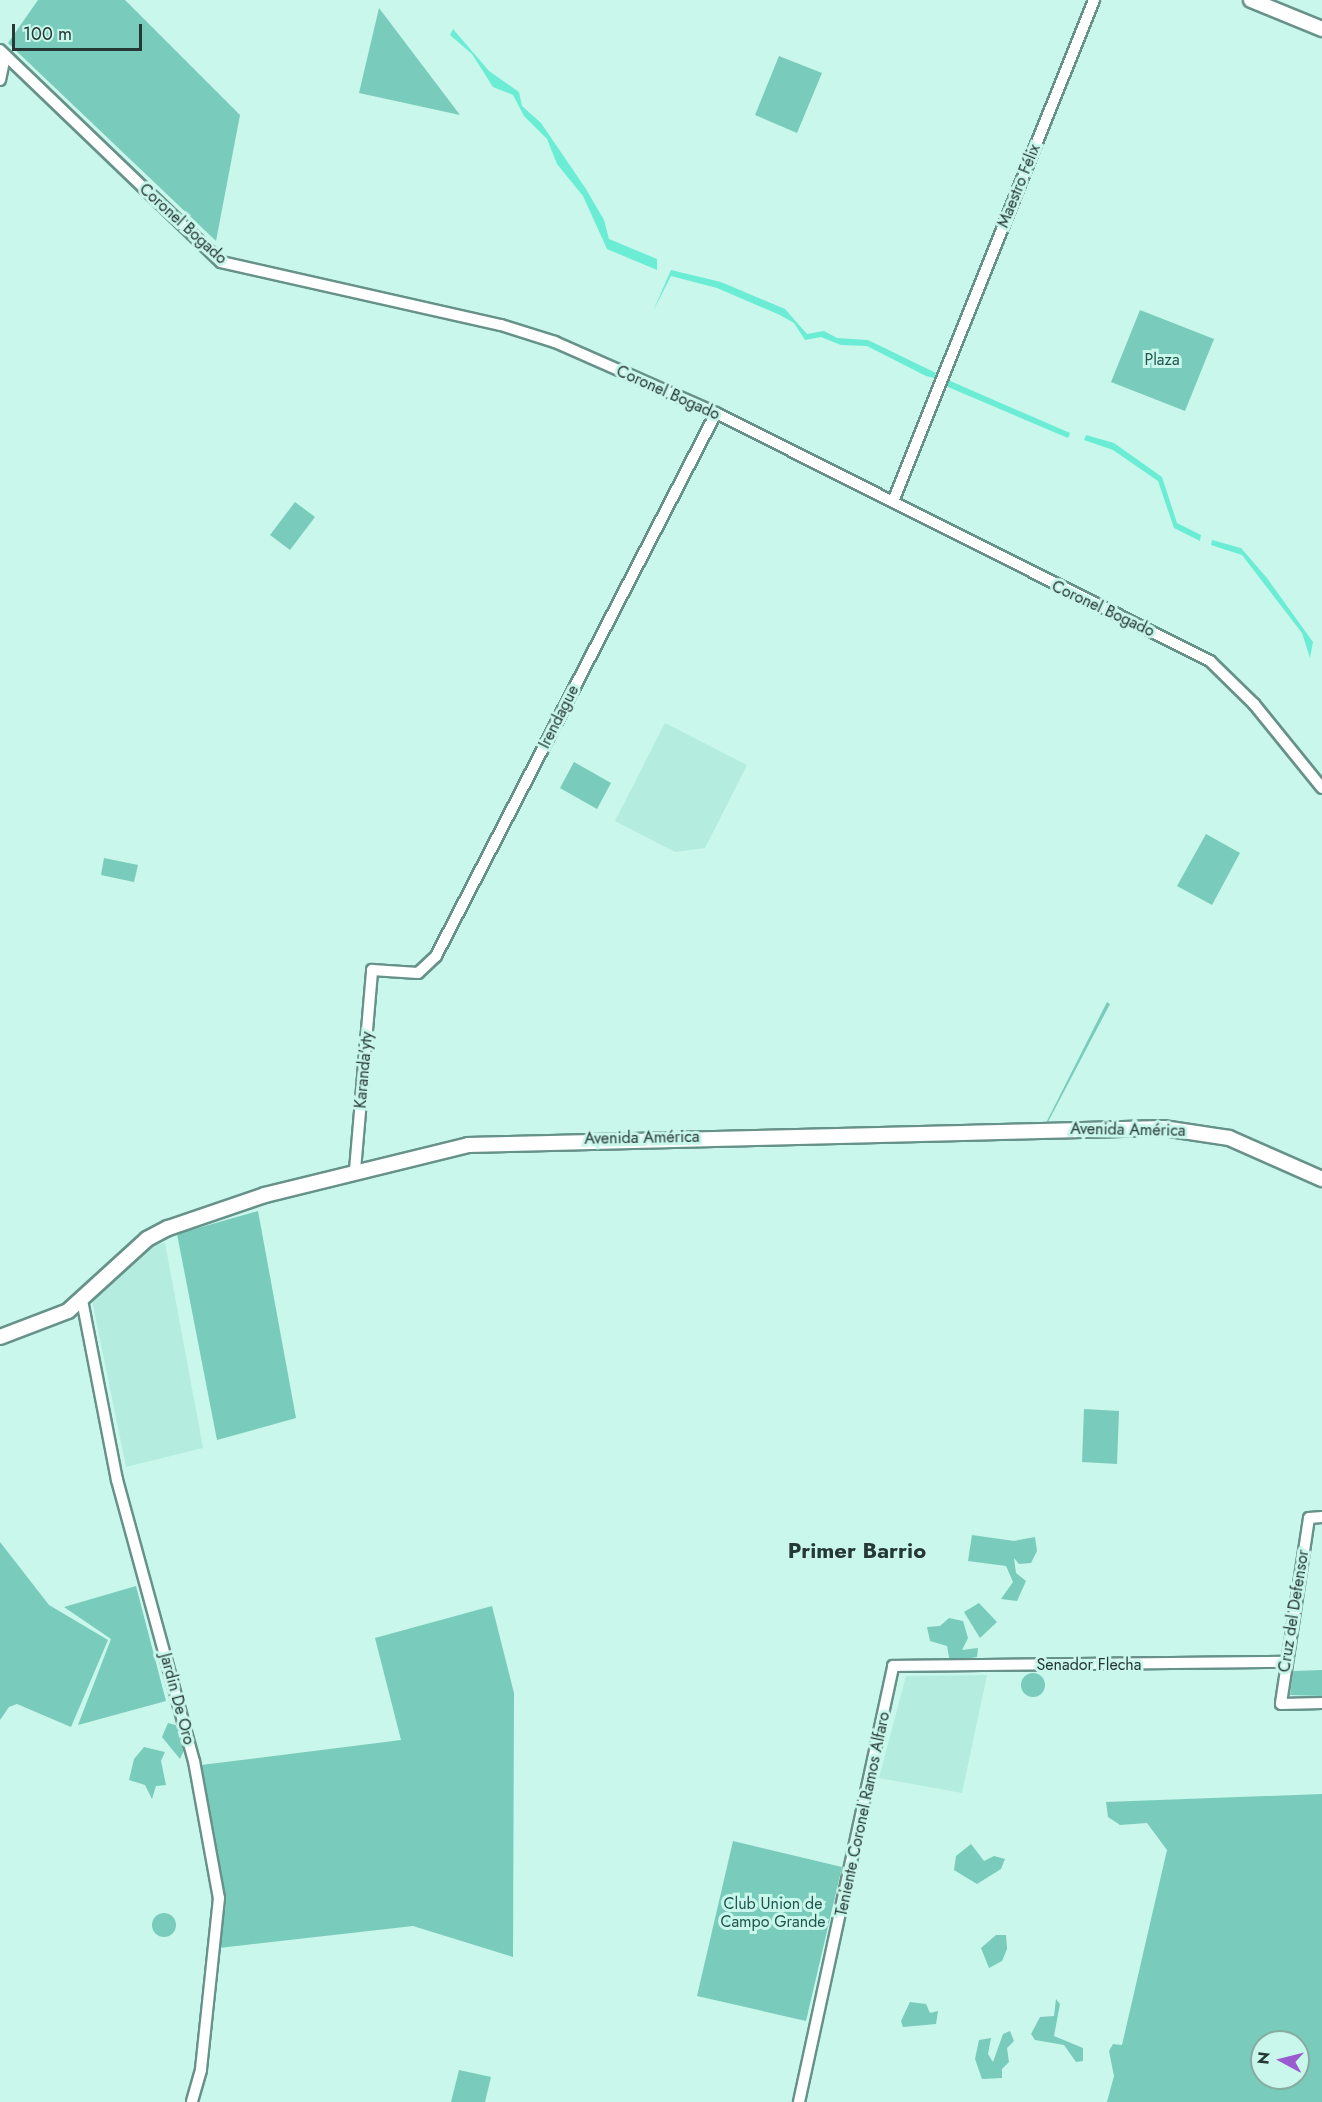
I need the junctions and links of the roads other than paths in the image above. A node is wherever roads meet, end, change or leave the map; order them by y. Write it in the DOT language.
graph roads {
  1 [pos="1094,0"];
  2 [pos="1251,0"];
  3 [pos="1322,29"];
  4 [pos="3,53"];
  5 [pos="0,80"];
  6 [pos="716,413"];
  7 [pos="894,499"];
  8 [pos="1322,788"];
  9 [pos="372,970"];
  10 [pos="355,1170"];
  11 [pos="1322,1179"];
  12 [pos="82,1300"];
  13 [pos="0,1336"];
  14 [pos="1322,1517"];
  15 [pos="1285,1662"];
  16 [pos="893,1666"];
  17 [pos="1322,1703"];
  18 [pos="192,2102"];
  19 [pos="799,2102"];
  1 -- 7 [label="street, Maestro Félix"];
  2 -- 3 [label="main road"];
  4 -- 5 [label="street"];
  4 -- 6 [label="street, Coronel Bogado"];
  6 -- 7 [label="street, Coronel Bogado"];
  6 -- 9 [label="street, Irendague"];
  7 -- 8 [label="street, Coronel Bogado"];
  9 -- 10 [label="street, Karanda'yty"];
  10 -- 11 [label="main road, Avenida América"];
  10 -- 12 [label="main road, Avenida América"];
  12 -- 13 [label="main road, Avenida América"];
  12 -- 18 [label="street, Jardin De Oro"];
  14 -- 15 [label="street, Cruz del Defensor"];
  15 -- 16 [label="street, Senador Flecha"];
  15 -- 17 [label="street, Cruz del Defensor"];
  16 -- 19 [label="street, Teniente Coronel Ramos Alfaro"];
}
